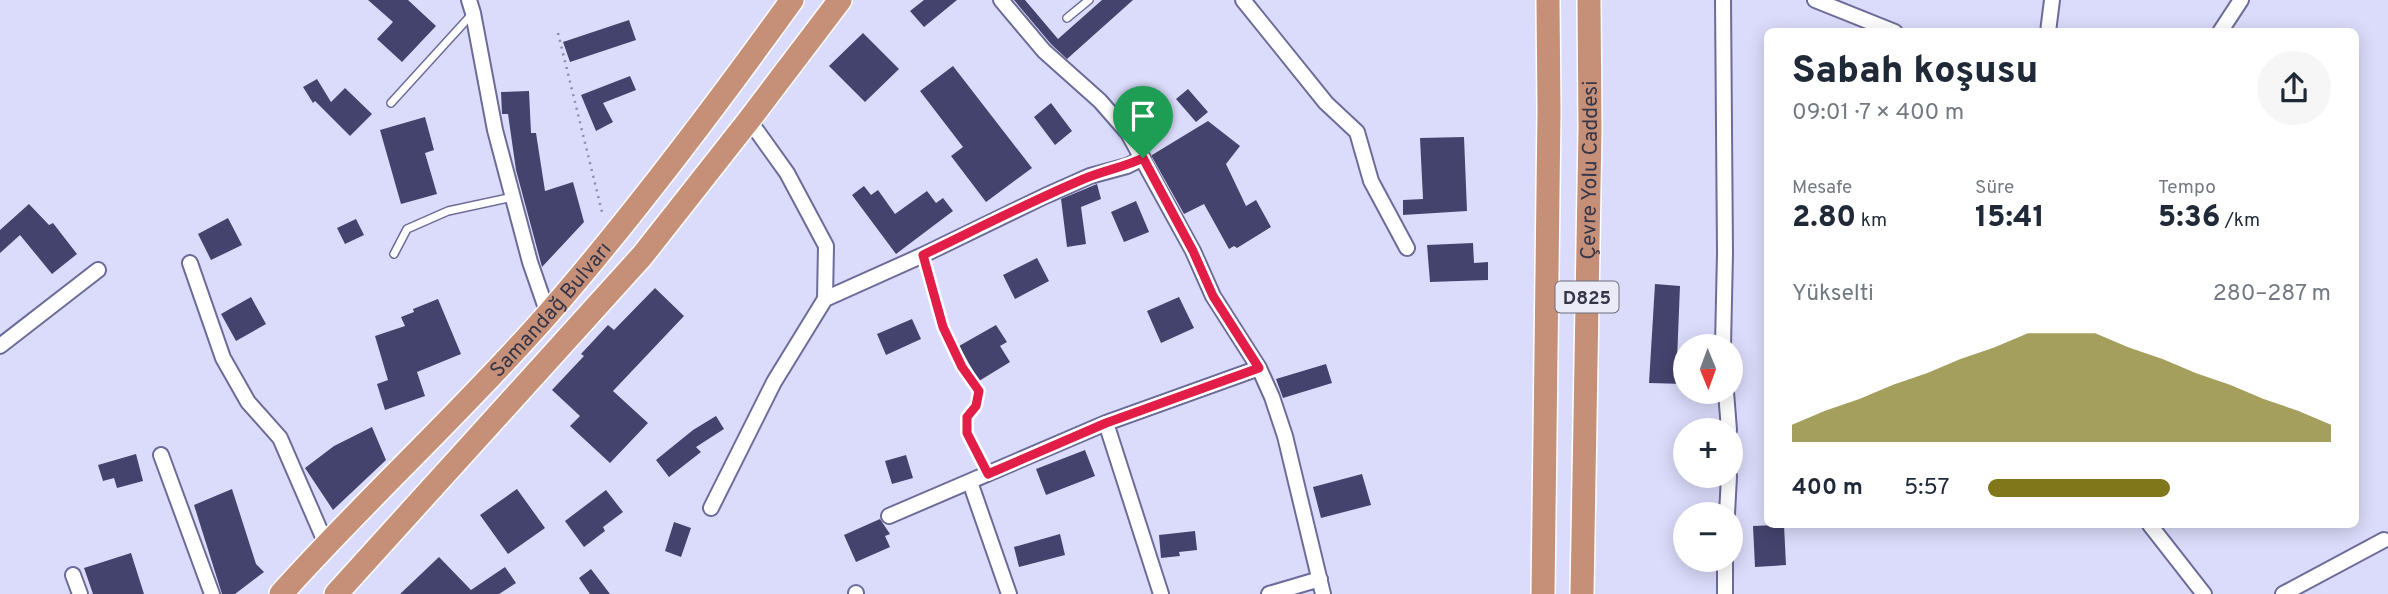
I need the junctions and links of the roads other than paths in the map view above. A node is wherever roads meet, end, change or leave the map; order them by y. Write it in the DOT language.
graph roads {
  1 [pos="792,0"];
  2 [pos="841,0"];
  3 [pos="1001,0"];
  4 [pos="1089,0"];
  5 [pos="1243,0"];
  6 [pos="1548,0"];
  7 [pos="1590,0"];
  8 [pos="1723,0"];
  9 [pos="1815,0"];
  10 [pos="2053,0"];
  11 [pos="2241,0"];
  12 [pos="471,7"];
  13 [pos="1067,18"];
  14 [pos="1885,28"];
  15 [pos="2049,28"];
  16 [pos="2223,28"];
  17 [pos="391,103"];
  18 [pos="750,120"];
  19 [pos="1143,158"];
  20 [pos="513,197"];
  21 [pos="1407,248"];
  22 [pos="394,254"];
  23 [pos="923,255"];
  24 [pos="190,263"];
  25 [pos="98,270"];
  26 [pos="825,299"];
  27 [pos="548,314"];
  28 [pos="1723,334"];
  29 [pos="0,346"];
  30 [pos="1259,368"];
  31 [pos="1106,423"];
  32 [pos="161,455"];
  33 [pos="988,474"];
  34 [pos="970,482"];
  35 [pos="711,508"];
  36 [pos="889,516"];
  37 [pos="2152,528"];
  38 [pos="2384,540"];
  39 [pos="326,544"];
  40 [pos="1726,572"];
  41 [pos="73,575"];
  42 [pos="1320,579"];
  43 [pos="80,594"];
  44 [pos="212,594"];
  45 [pos="281,594"];
  46 [pos="335,594"];
  47 [pos="1009,594"];
  48 [pos="1161,594"];
  49 [pos="1269,594"];
  50 [pos="1323,594"];
  51 [pos="1543,594"];
  52 [pos="1582,594"];
  53 [pos="1725,594"];
  54 [pos="2204,594"];
  55 [pos="2283,594"];
  1 -- 27 [label="highway, Samandağ Bulvarı"];
  2 -- 18 [label="highway, Samandağ Bulvarı"];
  3 -- 19 [label="street"];
  4 -- 13 [label="lane"];
  5 -- 21 [label="street"];
  6 -- 51 [label="highway, Çevre Yolu Caddesi / D825"];
  7 -- 52 [label="highway, Çevre Yolu Caddesi / D825"];
  8 -- 28 [label="street"];
  9 -- 14 [label="street"];
  10 -- 15 [label="street"];
  11 -- 16 [label="street"];
  12 -- 17 [label="lane"];
  12 -- 20 [label="street"];
  18 -- 26 [label="street"];
  18 -- 46 [label="highway, Samandağ Bulvarı"];
  19 -- 23 [label="street"];
  19 -- 30 [label="street"];
  20 -- 22 [label="lane"];
  20 -- 27 [label="street"];
  23 -- 26 [label="street"];
  23 -- 33 [label="lane"];
  24 -- 39 [label="street"];
  25 -- 29 [label="street"];
  26 -- 35 [label="street"];
  27 -- 39 [label="highway, Samandağ Bulvarı"];
  30 -- 31 [label="street"];
  30 -- 42 [label="street"];
  31 -- 33 [label="street"];
  31 -- 48 [label="street"];
  32 -- 44 [label="street"];
  33 -- 34 [label="street"];
  34 -- 36 [label="street"];
  34 -- 47 [label="street"];
  37 -- 54 [label="street"];
  38 -- 55 [label="street"];
  39 -- 45 [label="highway, Samandağ Bulvarı"];
  40 -- 53 [label="street"];
  41 -- 43 [label="street"];
  42 -- 49 [label="street"];
  42 -- 50 [label="street"];
}
